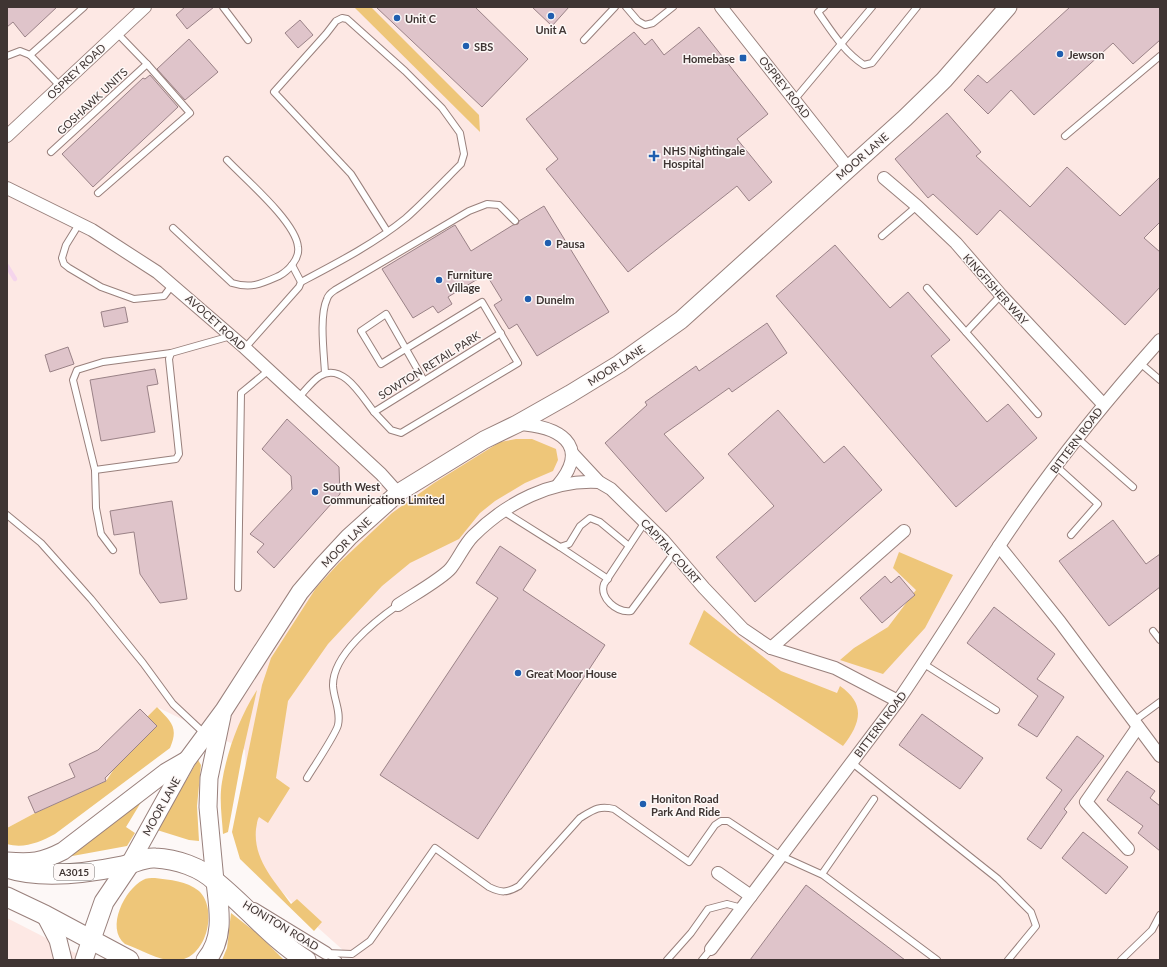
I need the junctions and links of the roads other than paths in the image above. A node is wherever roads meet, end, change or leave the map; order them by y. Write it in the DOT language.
graph roads {
  1 [pos="84,7"];
  2 [pos="145,7"];
  3 [pos="223,7"];
  4 [pos="615,7"];
  5 [pos="626,7"];
  6 [pos="673,7"];
  7 [pos="721,7"];
  8 [pos="824,7"];
  9 [pos="872,7"];
  10 [pos="917,7"];
  11 [pos="1008,7"];
  12 [pos="117,33"];
  13 [pos="248,40"];
  14 [pos="584,40"];
  15 [pos="841,46"];
  16 [pos="30,55"];
  17 [pos="7,56"];
  18 [pos="1160,56"];
  19 [pos="147,64"];
  20 [pos="60,86"];
  21 [pos="795,100"];
  22 [pos="7,136"];
  23 [pos="1065,136"];
  24 [pos="51,152"];
  25 [pos="227,160"];
  26 [pos="848,168"];
  27 [pos="884,178"];
  28 [pos="7,188"];
  29 [pos="98,193"];
  30 [pos="917,206"];
  31 [pos="515,221"];
  32 [pos="79,224"];
  33 [pos="173,228"];
  34 [pos="387,231"];
  35 [pos="882,236"];
  36 [pos="292,265"];
  37 [pos="301,282"];
  38 [pos="173,284"];
  39 [pos="927,288"];
  40 [pos="1001,295"];
  41 [pos="966,332"];
  42 [pos="501,333"];
  43 [pos="231,336"];
  44 [pos="1160,340"];
  45 [pos="245,348"];
  46 [pos="407,348"];
  47 [pos="171,353"];
  48 [pos="1140,363"];
  49 [pos="268,371"];
  50 [pos="325,373"];
  51 [pos="423,380"];
  52 [pos="1160,380"];
  53 [pos="298,398"];
  54 [pos="1103,404"];
  55 [pos="374,412"];
  56 [pos="1038,414"];
  57 [pos="517,424"];
  58 [pos="1077,438"];
  59 [pos="572,453"];
  60 [pos="1056,466"];
  61 [pos="95,470"];
  62 [pos="599,482"];
  63 [pos="558,485"];
  64 [pos="1133,487"];
  65 [pos="398,493"];
  66 [pos="503,511"];
  67 [pos="7,515"];
  68 [pos="645,522"];
  69 [pos="904,531"];
  70 [pos="1070,535"];
  71 [pos="560,546"];
  72 [pos="629,546"];
  73 [pos="999,546"];
  74 [pos="113,550"];
  75 [pos="674,553"];
  76 [pos="608,579"];
  77 [pos="238,588"];
  78 [pos="398,605"];
  79 [pos="1153,630"];
  80 [pos="1160,640"];
  81 [pos="771,648"];
  82 [pos="924,664"];
  83 [pos="898,701"];
  84 [pos="1160,702"];
  85 [pos="224,710"];
  86 [pos="996,710"];
  87 [pos="1136,724"];
  88 [pos="206,734"];
  89 [pos="1160,756"];
  90 [pos="187,760"];
  91 [pos="851,762"];
  92 [pos="307,778"];
  93 [pos="874,799"];
  94 [pos="1128,849"];
  95 [pos="781,856"];
  96 [pos="7,861"];
  97 [pos="129,865"];
  98 [pos="7,868"];
  99 [pos="718,873"];
  100 [pos="822,874"];
  101 [pos="216,881"];
  102 [pos="751,896"];
  103 [pos="7,897"];
  104 [pos="236,898"];
  105 [pos="742,908"];
  106 [pos="45,915"];
  107 [pos="1160,915"];
  108 [pos="91,939"];
  109 [pos="711,949"];
  110 [pos="326,953"];
  111 [pos="63,960"];
  112 [pos="84,960"];
  113 [pos="129,960"];
  114 [pos="206,960"];
  115 [pos="306,960"];
  116 [pos="338,960"];
  117 [pos="667,960"];
  118 [pos="702,960"];
  119 [pos="937,960"];
  120 [pos="1008,960"];
  121 [pos="1121,960"];
  1 -- 16 [label="lane"];
  2 -- 12 [label="street, OSPREY ROAD"];
  3 -- 13 [label="lane"];
  4 -- 14 [label="lane"];
  5 -- 6 [label="lane"];
  7 -- 21 [label="street, OSPREY ROAD"];
  8 -- 15 [label="lane"];
  9 -- 15 [label="lane"];
  10 -- 15 [label="lane"];
  11 -- 26 [label="main road, MOOR LANE"];
  12 -- 19 [label="lane"];
  12 -- 20 [label="street, OSPREY ROAD"];
  15 -- 21 [label="lane"];
  16 -- 17 [label="lane"];
  16 -- 20 [label="lane"];
  18 -- 23 [label="lane"];
  19 -- 24 [label="lane, GOSHAWK UNITS"];
  19 -- 29 [label="lane"];
  20 -- 22 [label="street, OSPREY ROAD"];
  21 -- 26 [label="street, OSPREY ROAD"];
  25 -- 36 [label="lane"];
  26 -- 57 [label="main road, MOOR LANE"];
  27 -- 30 [label="street, KINGFISHER WAY"];
  28 -- 32 [label="street, AVOCET ROAD"];
  30 -- 35 [label="lane"];
  30 -- 40 [label="street, KINGFISHER WAY"];
  31 -- 50 [label="lane"];
  32 -- 38 [label="street, AVOCET ROAD"];
  32 -- 38 [label="lane"];
  33 -- 36 [label="lane"];
  34 -- 34 [label="lane"];
  34 -- 37 [label="lane"];
  36 -- 37 [label="lane"];
  37 -- 45 [label="lane"];
  38 -- 43 [label="street, AVOCET ROAD"];
  39 -- 41 [label="lane"];
  40 -- 41 [label="lane"];
  40 -- 54 [label="street, KINGFISHER WAY"];
  41 -- 56 [label="lane"];
  42 -- 46 [label="lane"];
  42 -- 51 [label="lane, SOWTON RETAIL PARK"];
  42 -- 55 [label="lane"];
  43 -- 45 [label="street, AVOCET ROAD"];
  43 -- 47 [label="lane"];
  44 -- 48 [label="street, BITTERN ROAD"];
  45 -- 49 [label="street, AVOCET ROAD"];
  46 -- 46 [label="lane"];
  46 -- 51 [label="lane"];
  47 -- 61 [label="lane"];
  47 -- 61 [label="lane"];
  48 -- 52 [label="lane"];
  48 -- 54 [label="street, BITTERN ROAD"];
  49 -- 53 [label="street, AVOCET ROAD"];
  49 -- 77 [label="lane"];
  50 -- 53 [label="lane"];
  50 -- 55 [label="lane, SOWTON RETAIL PARK"];
  51 -- 55 [label="lane, SOWTON RETAIL PARK"];
  53 -- 65 [label="street, AVOCET ROAD"];
  54 -- 58 [label="street, BITTERN ROAD"];
  57 -- 59 [label="street, CAPITAL COURT"];
  57 -- 65 [label="main road, MOOR LANE"];
  58 -- 60 [label="street, BITTERN ROAD"];
  58 -- 64 [label="lane"];
  59 -- 62 [label="street, CAPITAL COURT"];
  59 -- 63 [label="street"];
  60 -- 70 [label="lane"];
  60 -- 73 [label="street, BITTERN ROAD"];
  61 -- 74 [label="lane"];
  62 -- 63 [label="street"];
  62 -- 68 [label="street, CAPITAL COURT"];
  63 -- 66 [label="street"];
  65 -- 85 [label="main road, MOOR LANE"];
  66 -- 71 [label="lane"];
  66 -- 78 [label="street"];
  67 -- 88 [label="lane"];
  68 -- 72 [label="lane"];
  68 -- 75 [label="street, CAPITAL COURT"];
  69 -- 81 [label="street"];
  71 -- 72 [label="lane"];
  71 -- 76 [label="lane"];
  72 -- 76 [label="lane"];
  73 -- 82 [label="street, BITTERN ROAD"];
  73 -- 87 [label="street"];
  75 -- 76 [label="lane"];
  75 -- 81 [label="street, CAPITAL COURT"];
  78 -- 92 [label="lane"];
  79 -- 80 [label="lane"];
  81 -- 83 [label="street, CAPITAL COURT"];
  82 -- 83 [label="street, BITTERN ROAD"];
  82 -- 86 [label="lane"];
  83 -- 91 [label="street, BITTERN ROAD"];
  84 -- 87 [label="lane"];
  85 -- 88 [label="main road, MOOR LANE"];
  85 -- 101 [label="main road, MOOR LANE"];
  87 -- 89 [label="street"];
  87 -- 94 [label="street"];
  88 -- 90 [label="main road, MOOR LANE"];
  90 -- 96 [label="main road"];
  90 -- 97 [label="main road, MOOR LANE"];
  91 -- 95 [label="street, BITTERN ROAD"];
  91 -- 120 [label="lane"];
  93 -- 100 [label="lane"];
  95 -- 100 [label="lane"];
  95 -- 102 [label="street, BITTERN ROAD"];
  95 -- 110 [label="lane"];
  97 -- 98 [label="main road, A3015"];
  97 -- 101 [label="main road, HONITON ROAD"];
  97 -- 108 [label="main road"];
  99 -- 102 [label="street"];
  100 -- 119 [label="lane"];
  101 -- 104 [label="main road, HONITON ROAD"];
  101 -- 114 [label="main road"];
  102 -- 105 [label="street, BITTERN ROAD"];
  103 -- 106 [label="main road"];
  104 -- 110 [label="street, HONITON ROAD"];
  104 -- 115 [label="main road, HONITON ROAD"];
  105 -- 109 [label="street, BITTERN ROAD"];
  105 -- 117 [label="lane"];
  106 -- 108 [label="main road"];
  106 -- 111 [label="main road"];
  107 -- 121 [label="lane"];
  108 -- 112 [label="main road"];
  108 -- 113 [label="main road"];
  109 -- 118 [label="lane"];
  110 -- 116 [label="lane"];
}
